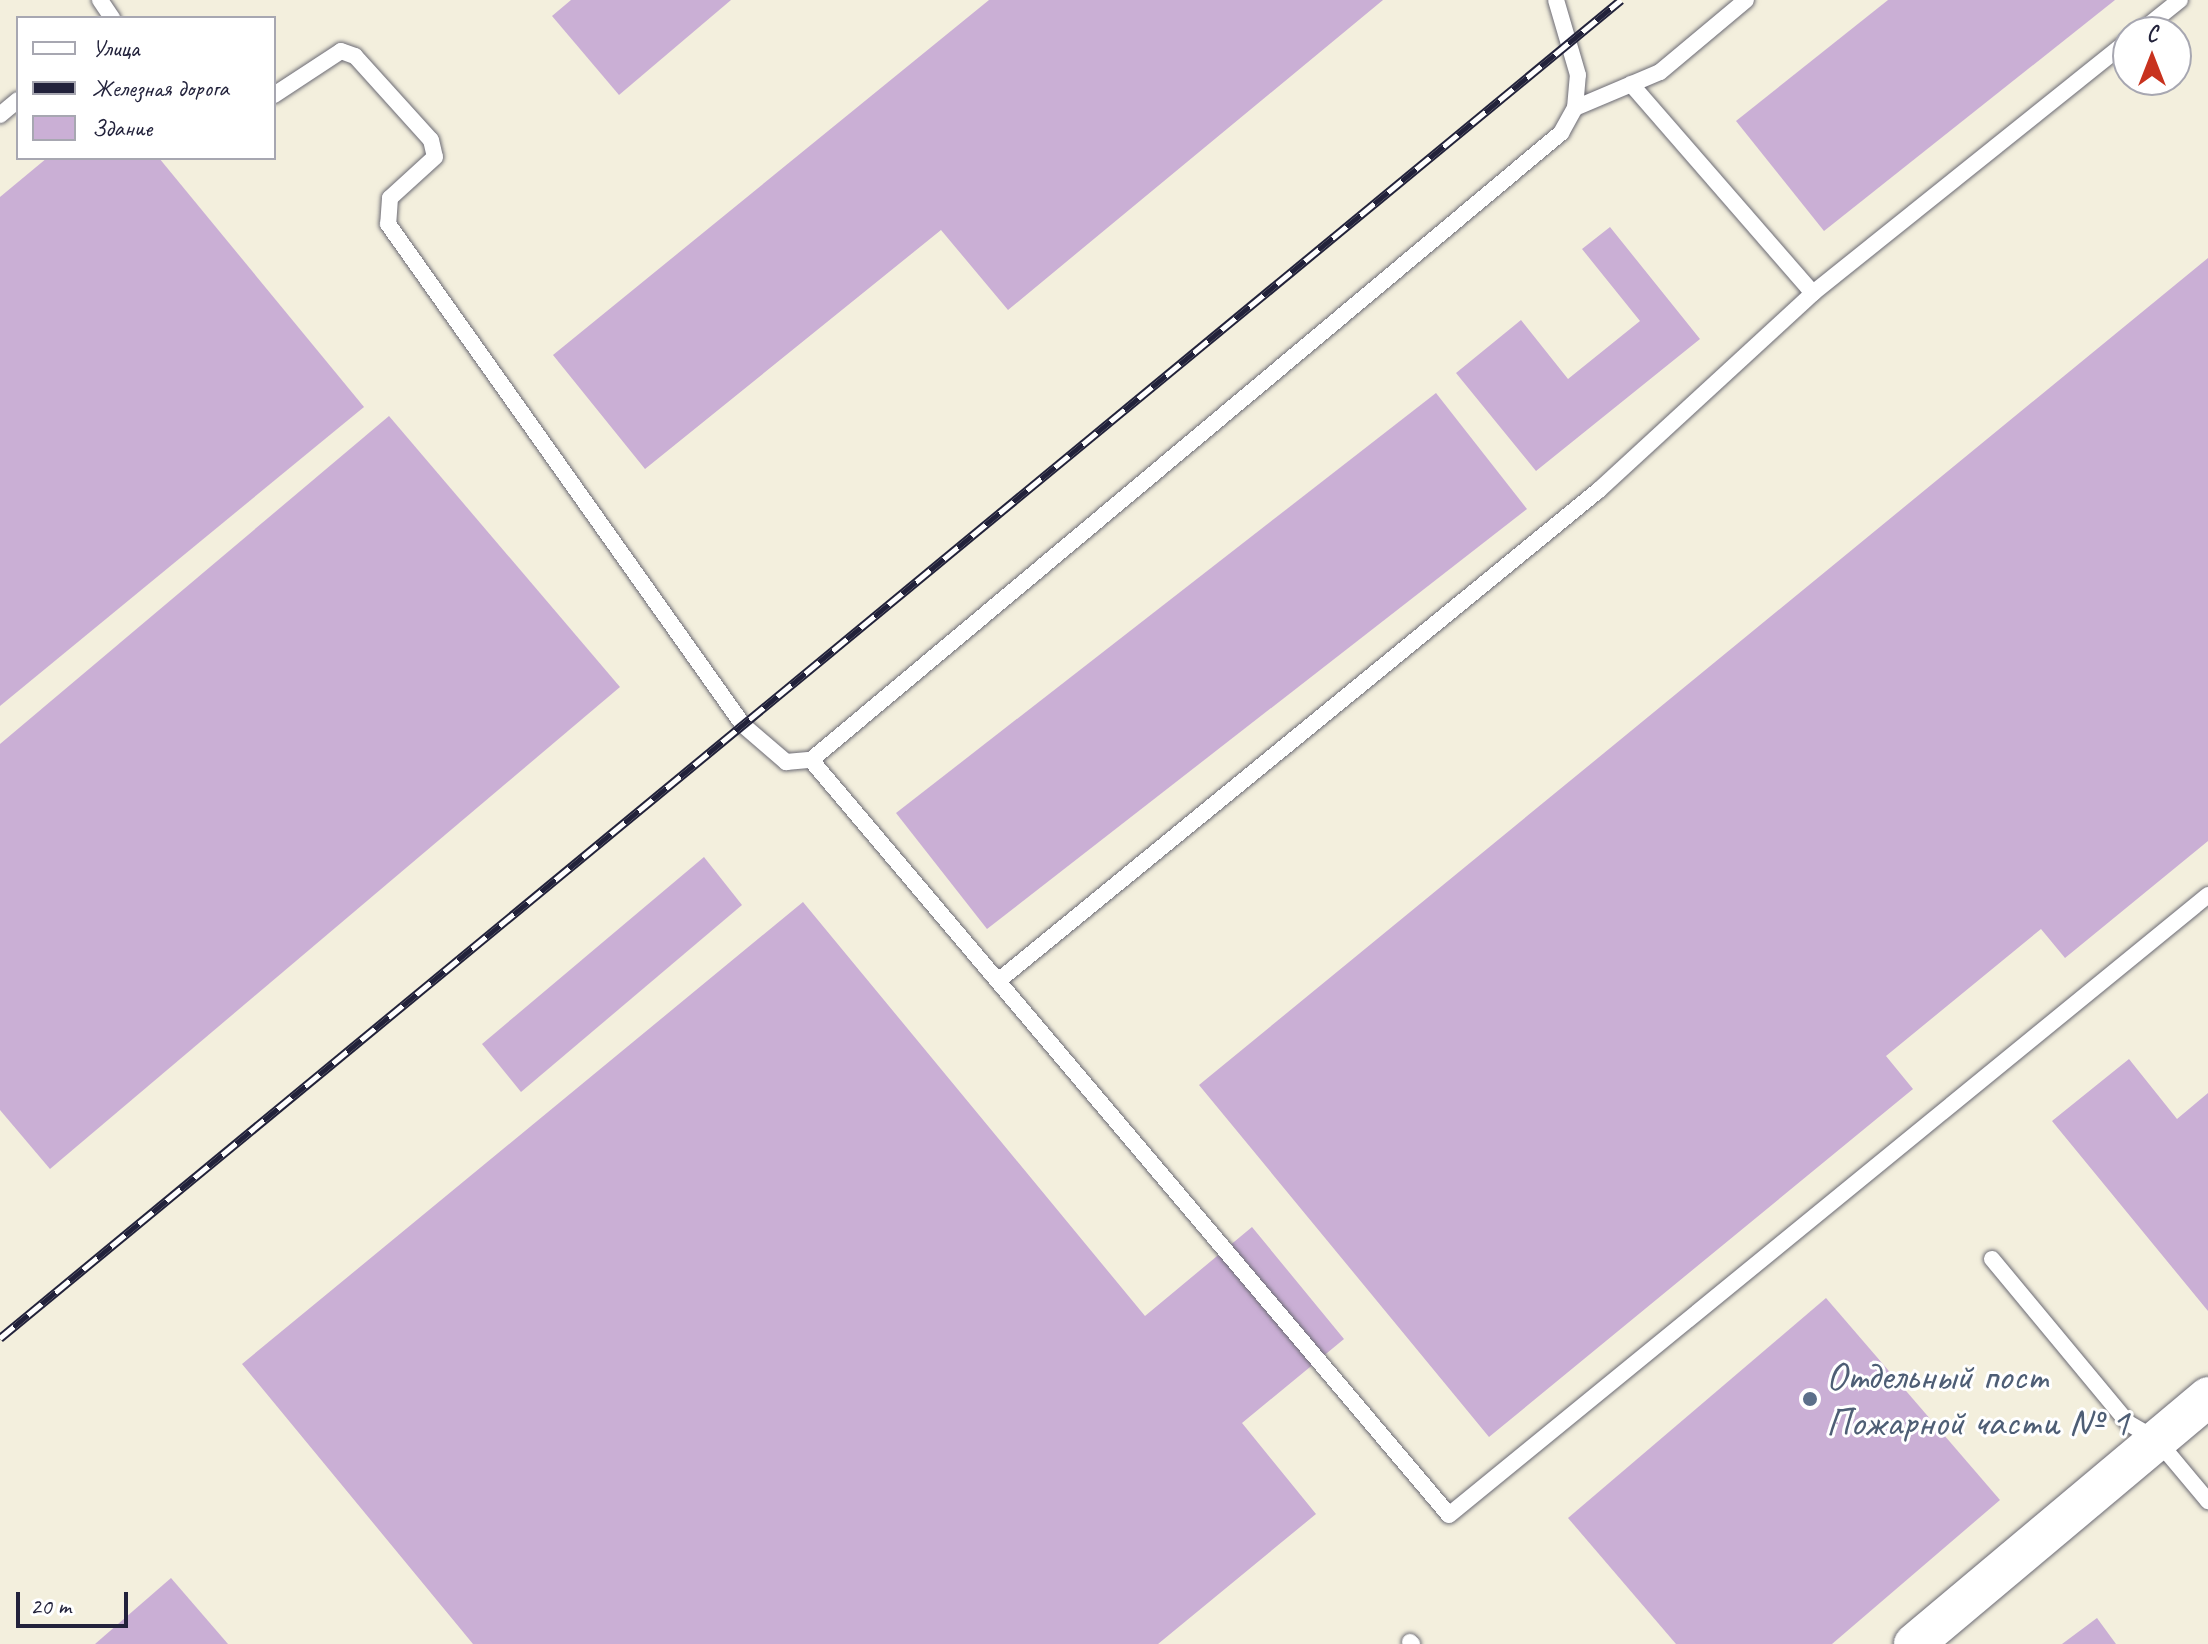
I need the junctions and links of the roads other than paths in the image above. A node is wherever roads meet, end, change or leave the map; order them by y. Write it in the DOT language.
graph roads {
  1 [pos="1556,0"];
  2 [pos="1746,0"];
  3 [pos="2180,0"];
  4 [pos="2160,16"];
  5 [pos="2112,54"];
  6 [pos="1631,84"];
  7 [pos="276,94"];
  8 [pos="16,102"];
  9 [pos="1575,108"];
  10 [pos="0,115"];
  11 [pos="1813,293"];
  12 [pos="811,760"];
  13 [pos="2208,895"];
  14 [pos="998,981"];
  15 [pos="1992,1259"];
  16 [pos="2208,1397"];
  17 [pos="2157,1440"];
  18 [pos="2208,1501"];
  19 [pos="1914,1644"];
  1 -- 9 [label="lane"];
  2 -- 6 [label="lane"];
  3 -- 4 [label="lane"];
  5 -- 11 [label="lane"];
  6 -- 9 [label="lane"];
  6 -- 11 [label="lane"];
  7 -- 12 [label="lane"];
  8 -- 10 [label="lane"];
  9 -- 12 [label="lane"];
  11 -- 14 [label="lane"];
  12 -- 14 [label="lane"];
  13 -- 14 [label="lane"];
  15 -- 17 [label="lane"];
  16 -- 17 [label="street"];
  17 -- 18 [label="lane"];
  17 -- 19 [label="street"];
}
